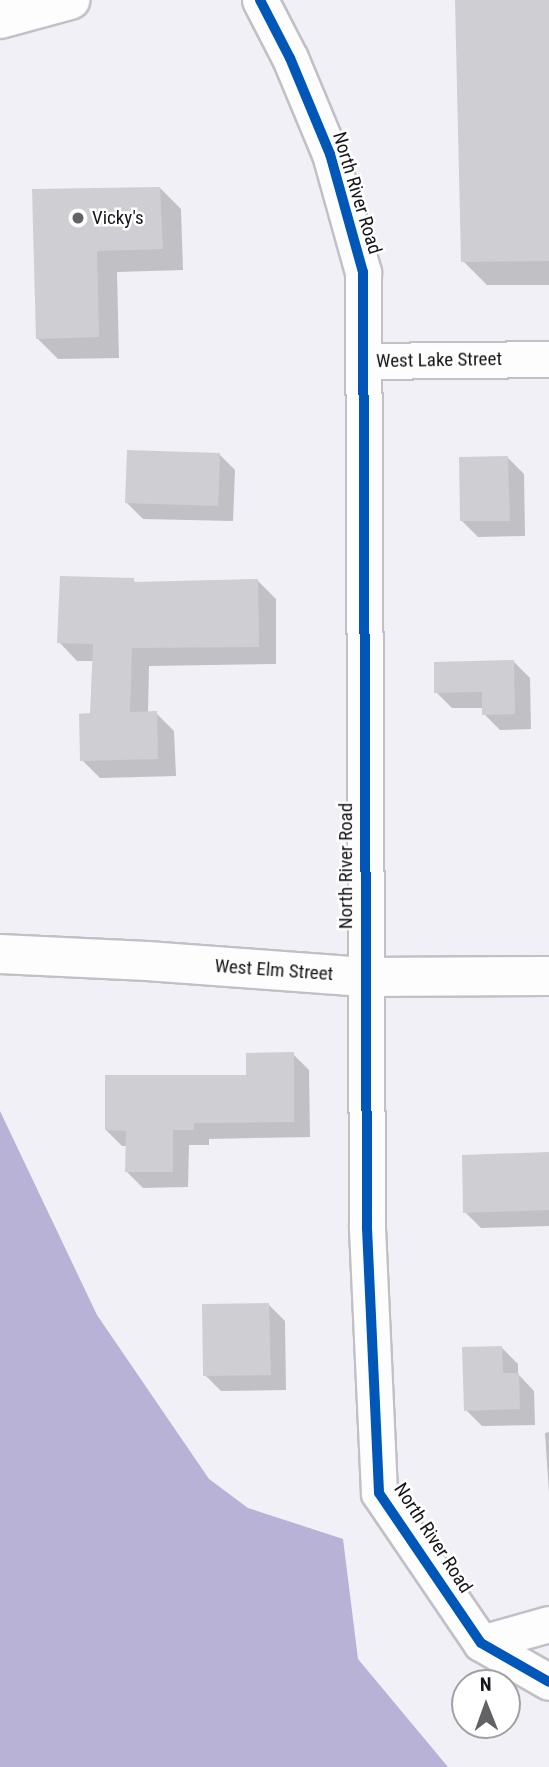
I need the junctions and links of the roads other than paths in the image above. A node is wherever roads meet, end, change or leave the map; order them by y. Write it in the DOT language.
graph roads {
  1 [pos="70,0"];
  2 [pos="260,0"];
  3 [pos="285,0"];
  4 [pos="14,16"];
  5 [pos="290,58"];
  6 [pos="549,359"];
  7 [pos="364,361"];
  8 [pos="0,954"];
  9 [pos="549,976"];
  10 [pos="364,977"];
  11 [pos="549,1624"];
  12 [pos="481,1643"];
  13 [pos="549,1682"];
  1 -- 4 [label="main road"];
  2 -- 5 [label="street, North River Road"];
  3 -- 5 [label="street, North River Road"];
  5 -- 7 [label="street, North River Road"];
  6 -- 7 [label="street, West Lake Street"];
  7 -- 10 [label="street, North River Road"];
  8 -- 10 [label="main road, West Elm Street"];
  9 -- 10 [label="main road, West Elm Street"];
  10 -- 12 [label="street, North River Road"];
  11 -- 12 [label="street"];
  12 -- 13 [label="street, North River Road"];
}
